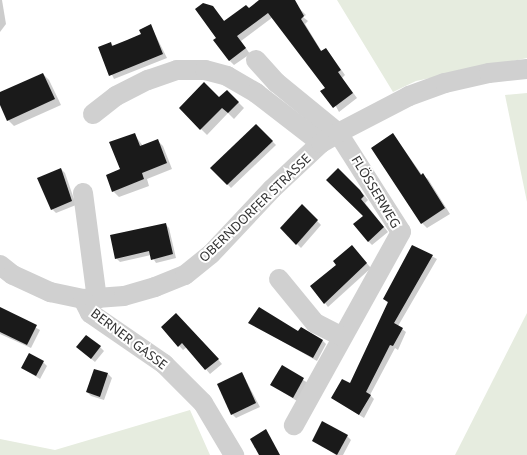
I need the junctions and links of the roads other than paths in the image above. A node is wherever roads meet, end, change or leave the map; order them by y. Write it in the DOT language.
graph roads {
  1 [pos="256,60"];
  2 [pos="527,69"];
  3 [pos="93,114"];
  4 [pos="338,133"];
  5 [pos="321,143"];
  6 [pos="83,193"];
  7 [pos="0,265"];
  8 [pos="279,280"];
  9 [pos="90,299"];
  10 [pos="341,336"];
  11 [pos="294,425"];
  12 [pos="234,455"];
  1 -- 4 [label="street"];
  2 -- 4 [label="street, OBERNDORFER STRASSE"];
  3 -- 5 [label="street, OBERNDORFER STRASSE"];
  4 -- 5 [label="street, OBERNDORFER STRASSE"];
  4 -- 10 [label="street, FLÖSSERWEG"];
  5 -- 9 [label="street, OBERNDORFER STRASSE"];
  6 -- 9 [label="street"];
  7 -- 9 [label="street, OBERNDORFER STRASSE"];
  8 -- 10 [label="street"];
  9 -- 12 [label="street, BERNER GASSE"];
  10 -- 11 [label="street, FLÖSSERWEG"];
}
